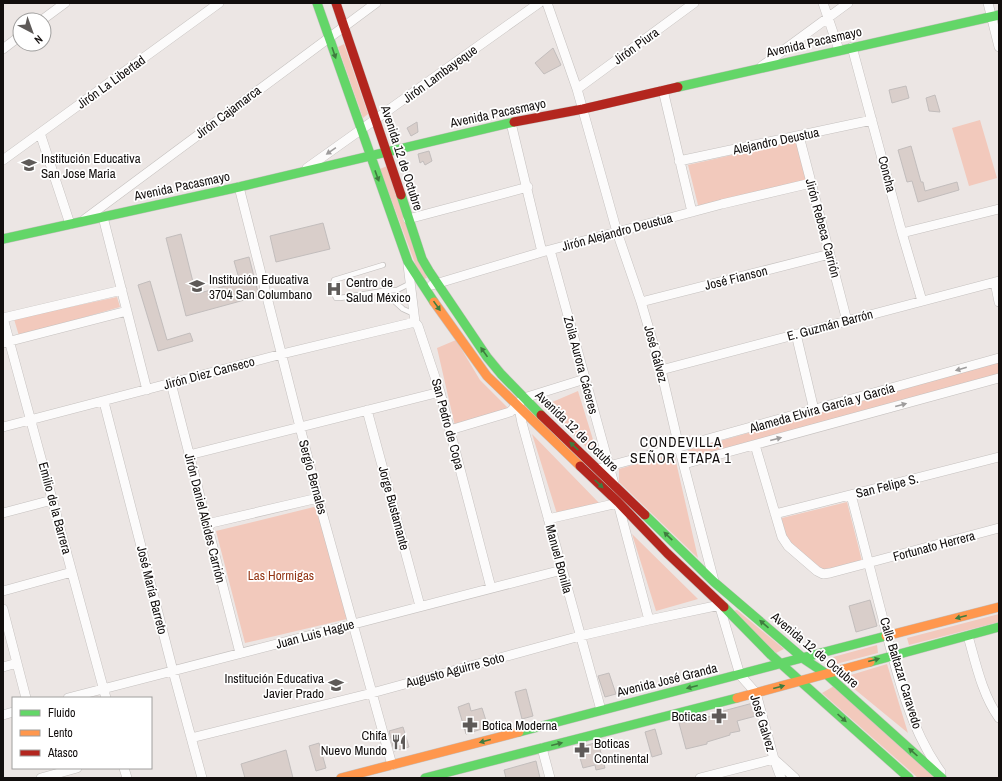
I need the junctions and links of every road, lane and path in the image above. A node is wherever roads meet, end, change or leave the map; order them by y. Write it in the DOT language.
graph roads {
  1 [pos="65,3"];
  2 [pos="219,3"];
  3 [pos="317,3"];
  4 [pos="336,3"];
  5 [pos="376,3"];
  6 [pos="539,3"];
  7 [pos="547,3"];
  8 [pos="694,3"];
  9 [pos="823,3"];
  10 [pos="848,3"];
  11 [pos="988,3"];
  12 [pos="52,13"];
  13 [pos="995,15"];
  14 [pos="828,18"];
  15 [pos="343,27"];
  16 [pos="328,38"];
  17 [pos="12,42"];
  18 [pos="999,46"];
  19 [pos="852,47"];
  20 [pos="3,49"];
  21 [pos="838,50"];
  22 [pos="759,68"];
  23 [pos="577,89"];
  24 [pos="663,90"];
  25 [pos="583,109"];
  26 [pos="376,120"];
  27 [pos="872,120"];
  28 [pos="511,123"];
  29 [pos="361,130"];
  30 [pos="40,133"];
  31 [pos="799,136"];
  32 [pos="386,152"];
  33 [pos="370,156"];
  34 [pos="3,160"];
  35 [pos="679,161"];
  36 [pos="302,172"];
  37 [pos="811,183"];
  38 [pos="239,187"];
  39 [pos="528,187"];
  40 [pos="999,209"];
  41 [pos="692,212"];
  42 [pos="103,217"];
  43 [pos="408,219"];
  44 [pos="82,222"];
  45 [pos="70,224"];
  46 [pos="617,232"];
  47 [pos="902,233"];
  48 [pos="3,239"];
  49 [pos="546,251"];
  50 [pos="830,254"];
  51 [pos="408,262"];
  52 [pos="383,265"];
  53 [pos="997,281"];
  54 [pos="437,283"];
  55 [pos="411,284"];
  56 [pos="424,288"];
  57 [pos="122,290"];
  58 [pos="383,291"];
  59 [pos="922,301"];
  60 [pos="642,302"];
  61 [pos="999,302"];
  62 [pos="127,311"];
  63 [pos="3,318"];
  64 [pos="415,318"];
  65 [pos="847,321"];
  66 [pos="796,334"];
  67 [pos="6,342"];
  68 [pos="282,354"];
  69 [pos="999,358"];
  70 [pos="661,370"];
  71 [pos="999,378"];
  72 [pos="585,379"];
  73 [pos="171,383"];
  74 [pos="148,390"];
  75 [pos="440,392"];
  76 [pos="524,398"];
  77 [pos="104,402"];
  78 [pos="518,407"];
  79 [pos="367,410"];
  80 [pos="814,410"];
  81 [pos="32,420"];
  82 [pos="300,426"];
  83 [pos="3,428"];
  84 [pos="450,430"];
  85 [pos="755,445"];
  86 [pos="679,447"];
  87 [pos="189,455"];
  88 [pos="999,457"];
  89 [pos="684,464"];
  90 [pos="609,465"];
  91 [pos="598,469"];
  92 [pos="613,483"];
  93 [pos="851,495"];
  94 [pos="318,498"];
  95 [pos="52,500"];
  96 [pos="618,503"];
  97 [pos="3,513"];
  98 [pos="775,514"];
  99 [pos="548,519"];
  100 [pos="207,524"];
  101 [pos="999,528"];
  102 [pos="869,563"];
  103 [pos="562,570"];
  104 [pos="72,572"];
  105 [pos="714,582"];
  106 [pos="491,588"];
  107 [pos="3,591"];
  108 [pos="719,604"];
  109 [pos="420,606"];
  110 [pos="999,607"];
  111 [pos="3,609"];
  112 [pos="649,620"];
  113 [pos="354,624"];
  114 [pos="999,628"];
  115 [pos="580,636"];
  116 [pos="888,636"];
  117 [pos="968,636"];
  118 [pos="240,654"];
  119 [pos="892,656"];
  120 [pos="804,658"];
  121 [pos="17,663"];
  122 [pos="782,665"];
  123 [pos="3,667"];
  124 [pos="173,671"];
  125 [pos="825,673"];
  126 [pos="740,675"];
  127 [pos="801,680"];
  128 [pos="103,689"];
  129 [pos="372,693"];
  130 [pos="756,693"];
  131 [pos="26,697"];
  132 [pos="72,697"];
  133 [pos="106,697"];
  134 [pos="996,708"];
  135 [pos="601,710"];
  136 [pos="999,718"];
  137 [pos="191,738"];
  138 [pos="542,748"];
  139 [pos="774,759"];
  140 [pos="392,765"];
  141 [pos="72,769"];
  142 [pos="41,778"];
  143 [pos="202,778"];
  144 [pos="341,778"];
  145 [pos="424,778"];
  146 [pos="550,778"];
  147 [pos="700,778"];
  148 [pos="781,778"];
  149 [pos="795,778"];
  150 [pos="909,778"];
  151 [pos="942,778"];
  152 [pos="946,778"];
  1 -- 12 [label="street"];
  2 -- 30 [label="street, Jirón La Libertad"];
  3 -- 16 [label="main road, Avenida 12 de Octubre"];
  4 -- 15 [label="main road, Avenida 12 de Octubre"];
  5 -- 15 [label="street, Jirón Cajamarca"];
  6 -- 26 [label="street, Jirón Lambayeque"];
  7 -- 23 [label="street, José Gálvez"];
  8 -- 23 [label="street, Jirón Piura"];
  9 -- 14 [label="street"];
  10 -- 14 [label="street"];
  11 -- 13 [label="street"];
  13 -- 18 [label="street"];
  13 -- 19 [label="main road, Avenida Pacasmayo"];
  14 -- 21 [label="street"];
  14 -- 22 [label="street"];
  15 -- 16 [label="street, Jirón Cajamarca"];
  15 -- 26 [label="main road, Avenida 12 de Octubre"];
  16 -- 29 [label="main road, Avenida 12 de Octubre, one-way"];
  16 -- 44 [label="street, Jirón Cajamarca"];
  17 -- 20 [label="street"];
  19 -- 21 [label="main road, Avenida Pacasmayo"];
  19 -- 27 [label="street, Concha"];
  21 -- 22 [label="main road, Avenida Pacasmayo"];
  22 -- 24 [label="main road, Avenida Pacasmayo"];
  23 -- 25 [label="street, José Gálvez"];
  24 -- 25 [label="main road, Avenida Pacasmayo"];
  24 -- 35 [label="street"];
  25 -- 28 [label="main road, Avenida Pacasmayo"];
  25 -- 46 [label="street, José Gálvez"];
  26 -- 29 [label="street, Jirón Lambayeque"];
  26 -- 32 [label="main road, Avenida 12 de Octubre"];
  27 -- 31 [label="street, Alejandro Deustua"];
  27 -- 47 [label="street, Concha"];
  28 -- 32 [label="main road, Avenida Pacasmayo"];
  28 -- 39 [label="street, Zoila Aurora Cáceres"];
  29 -- 33 [label="main road, Avenida 12 de Octubre"];
  29 -- 36 [label="street, Jirón Lambayeque, one-way"];
  30 -- 34 [label="street, Jirón La Libertad"];
  30 -- 45 [label="street"];
  31 -- 35 [label="street, Alejandro Deustua"];
  31 -- 37 [label="street, Jirón Rebeca Carrión"];
  32 -- 33 [label="main road, Avenida Pacasmayo"];
  32 -- 43 [label="main road, Avenida 12 de Octubre"];
  33 -- 36 [label="main road, Avenida Pacasmayo"];
  33 -- 51 [label="main road, Avenida 12 de Octubre, one-way"];
  35 -- 41 [label="street"];
  36 -- 38 [label="main road, Avenida Pacasmayo"];
  37 -- 41 [label="street, Jirón Alejandro Deustua"];
  37 -- 50 [label="street, Jirón Rebeca Carrión"];
  38 -- 42 [label="main road, Avenida Pacasmayo"];
  38 -- 68 [label="street, Sergio Bernales"];
  39 -- 43 [label="street"];
  39 -- 49 [label="street, Zoila Aurora Cáceres"];
  40 -- 47 [label="street"];
  41 -- 46 [label="street, Jirón Alejandro Deustua"];
  42 -- 44 [label="main road, Avenida Pacasmayo"];
  42 -- 57 [label="street"];
  43 -- 54 [label="main road, Avenida 12 de Octubre"];
  44 -- 45 [label="main road, Avenida Pacasmayo"];
  45 -- 48 [label="main road, Avenida Pacasmayo"];
  46 -- 49 [label="street, Jirón Alejandro Deustua"];
  46 -- 60 [label="street, José Gálvez"];
  47 -- 59 [label="street, Concha"];
  49 -- 54 [label="street, Jirón Alejandro Deustua"];
  49 -- 72 [label="street, Zoila Aurora Cáceres"];
  50 -- 60 [label="street, José Fianson"];
  50 -- 65 [label="street, Jirón Rebeca Carrión"];
  51 -- 55 [label="street, San Pedro de Copa"];
  51 -- 56 [label="main road, Avenida 12 de Octubre"];
  52 -- 58 [label="lane"];
  53 -- 59 [label="street, E. Guzmán Barrón"];
  53 -- 61 [label="street"];
  54 -- 56 [label="street, Jirón Alejandro Deustua"];
  76 -- 54 [label="main road, Avenida 12 de Octubre, one-way"];
  55 -- 58 [label="lane"];
  55 -- 64 [label="street, San Pedro de Copa"];
  56 -- 78 [label="main road, Avenida 12 de Octubre, one-way"];
  57 -- 62 [label="street"];
  57 -- 63 [label="street"];
  58 -- 64 [label="lane"];
  59 -- 65 [label="street, E. Guzmán Barrón"];
  60 -- 70 [label="street, José Gálvez"];
  62 -- 67 [label="street"];
  62 -- 74 [label="street"];
  63 -- 67 [label="street, Emilio de la Barrera"];
  64 -- 68 [label="street, Jirón Diez Canseco"];
  64 -- 75 [label="street, San Pedro de Copa"];
  65 -- 66 [label="street, E. Guzmán Barrón"];
  66 -- 70 [label="street, E. Guzmán Barrón"];
  66 -- 80 [label="street"];
  67 -- 81 [label="street, Emilio de la Barrera"];
  68 -- 73 [label="street, Jirón Diez Canseco"];
  68 -- 82 [label="street, Sergio Bernales"];
  69 -- 80 [label="street, Alameda Elvira García y García, one-way"];
  70 -- 86 [label="street, José Gálvez"];
  85 -- 71 [label="street, Alameda Elvira García y García, one-way"];
  72 -- 76 [label="street"];
  72 -- 90 [label="street, Zoila Aurora Cáceres"];
  73 -- 74 [label="street, Jirón Diez Canseco"];
  73 -- 87 [label="street, Jirón Daniel Alcides Carrión"];
  74 -- 77 [label="street, Jirón Diez Canseco"];
  75 -- 79 [label="street"];
  75 -- 84 [label="street, San Pedro de Copa"];
  76 -- 78 [label="street"];
  91 -- 76 [label="main road, Avenida 12 de Octubre, one-way"];
  77 -- 81 [label="street, Jirón Diez Canseco"];
  77 -- 124 [label="street, José María Barreto"];
  78 -- 84 [label="street"];
  78 -- 96 [label="main road, Avenida 12 de Octubre, one-way"];
  78 -- 99 [label="street, Manuel Bonilla"];
  79 -- 82 [label="street"];
  79 -- 109 [label="street, Jorge Bustamante"];
  80 -- 86 [label="street, Alameda Elvira García y García"];
  81 -- 83 [label="street, Jirón Diez Canseco"];
  81 -- 95 [label="street, Emilio de la Barrera"];
  82 -- 87 [label="street"];
  82 -- 94 [label="street, Sergio Bernales"];
  84 -- 106 [label="street, San Pedro de Copa"];
  85 -- 89 [label="street, Alameda Elvira García y García"];
  85 -- 98 [label="street"];
  86 -- 89 [label="street, José Gálvez"];
  86 -- 90 [label="street, Alameda Elvira García y García"];
  87 -- 100 [label="street, Jirón Daniel Alcides Carrión"];
  88 -- 93 [label="street, San Felipe S."];
  89 -- 105 [label="street, José Gálvez"];
  90 -- 91 [label="street, Alameda Elvira García y García"];
  90 -- 92 [label="street, Zoila Aurora Cáceres"];
  91 -- 92 [label="main road, Avenida 12 de Octubre"];
  92 -- 96 [label="street, Zoila Aurora Cáceres"];
  105 -- 92 [label="main road, Avenida 12 de Octubre, one-way"];
  93 -- 98 [label="street, San Felipe S."];
  93 -- 102 [label="street, Calle Baltazar Caravedo"];
  94 -- 100 [label="street"];
  94 -- 113 [label="street, Sergio Bernales"];
  95 -- 97 [label="street"];
  95 -- 104 [label="street, Emilio de la Barrera"];
  96 -- 99 [label="street"];
  96 -- 108 [label="main road, Avenida 12 de Octubre"];
  96 -- 112 [label="street, Zoila Aurora Cáceres"];
  98 -- 102 [label="street"];
  99 -- 103 [label="street, Manuel Bonilla"];
  100 -- 118 [label="street, Jirón Daniel Alcides Carrión"];
  101 -- 102 [label="street, Fortunato Herrera"];
  102 -- 116 [label="street, Calle Baltazar Caravedo"];
  103 -- 106 [label="street, Juan Luis Hague"];
  103 -- 115 [label="street, Manuel Bonilla"];
  104 -- 107 [label="street"];
  104 -- 128 [label="street, Emilio de la Barrera"];
  105 -- 108 [label="street, José Gálvez"];
  120 -- 105 [label="main road, Avenida 12 de Octubre, one-way"];
  106 -- 109 [label="street, Juan Luis Hague"];
  108 -- 112 [label="street, Augusto Aguirre Soto"];
  108 -- 122 [label="main road, Avenida 12 de Octubre"];
  108 -- 126 [label="street, José Galvez"];
  109 -- 113 [label="street, Juan Luis Hague"];
  110 -- 116 [label="main road, Avenida José Granda, one-way"];
  111 -- 121 [label="street"];
  112 -- 115 [label="street, Augusto Aguirre Soto"];
  113 -- 118 [label="street, Juan Luis Hague"];
  113 -- 129 [label="street, Sergio Bernales"];
  114 -- 117 [label="main road"];
  115 -- 129 [label="street, Augusto Aguirre Soto"];
  115 -- 135 [label="street, Manuel Bonilla"];
  116 -- 119 [label="street, Calle Baltazar Caravedo"];
  116 -- 120 [label="main road, Avenida José Granda"];
  117 -- 119 [label="main road"];
  117 -- 134 [label="street"];
  118 -- 124 [label="street, Juan Luis Hague"];
  125 -- 119 [label="main road, one-way"];
  119 -- 152 [label="street, Calle Baltazar Caravedo"];
  120 -- 122 [label="main road, Avenida José Granda"];
  120 -- 125 [label="main road, Avenida 12 de Octubre"];
  121 -- 123 [label="street"];
  121 -- 131 [label="street"];
  122 -- 126 [label="main road, Avenida José Granda"];
  122 -- 127 [label="main road, Avenida 12 de Octubre"];
  124 -- 128 [label="street, Juan Luis Hague"];
  124 -- 137 [label="street, José María Barreto"];
  125 -- 127 [label="main road"];
  151 -- 125 [label="main road, Avenida 12 de Octubre, one-way"];
  126 -- 130 [label="street, José Galvez"];
  126 -- 135 [label="main road, Avenida José Granda, one-way"];
  130 -- 127 [label="main road, one-way"];
  127 -- 150 [label="main road, Avenida 12 de Octubre, one-way"];
  128 -- 132 [label="street, Juan Luis Hague"];
  128 -- 133 [label="street, Emilio de la Barrera"];
  129 -- 137 [label="street, Augusto Aguirre Soto"];
  129 -- 140 [label="street, Sergio Bernales"];
  138 -- 130 [label="main road, one-way"];
  130 -- 139 [label="street, José Galvez"];
  134 -- 136 [label="street"];
  135 -- 140 [label="main road, Avenida José Granda, one-way"];
  137 -- 143 [label="street, José María Barreto"];
  138 -- 145 [label="main road"];
  138 -- 146 [label="street"];
  139 -- 147 [label="street"];
  139 -- 148 [label="street, José Galvez"];
  139 -- 149 [label="street"];
  140 -- 144 [label="main road, Avenida José Granda"];
  141 -- 142 [label="street"];
}
